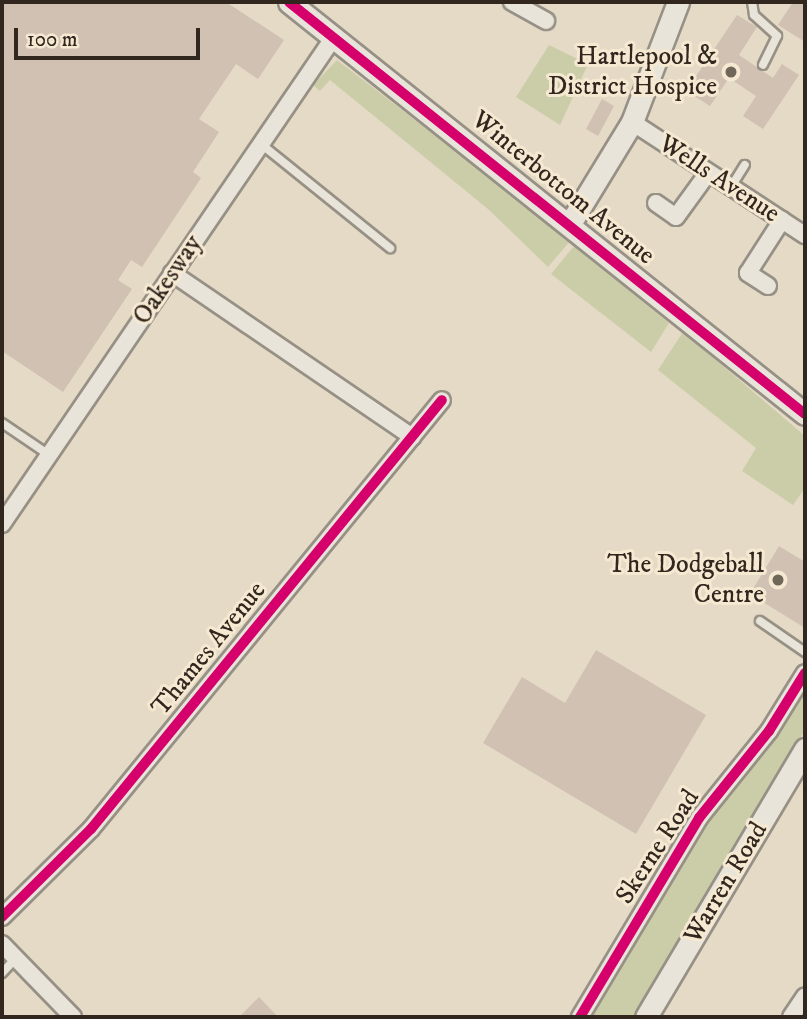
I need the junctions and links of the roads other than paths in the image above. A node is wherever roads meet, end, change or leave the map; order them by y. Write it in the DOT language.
graph roads {
  1 [pos="289,2"];
  2 [pos="512,2"];
  3 [pos="678,2"];
  4 [pos="752,2"];
  5 [pos="546,21"];
  6 [pos="334,37"];
  7 [pos="763,65"];
  8 [pos="632,122"];
  9 [pos="261,144"];
  10 [pos="745,165"];
  11 [pos="708,173"];
  12 [pos="731,187"];
  13 [pos="656,203"];
  14 [pos="782,220"];
  15 [pos="571,222"];
  16 [pos="805,235"];
  17 [pos="390,248"];
  18 [pos="172,273"];
  19 [pos="768,286"];
  20 [pos="442,400"];
  21 [pos="805,414"];
  22 [pos="2,423"];
  23 [pos="412,437"];
  24 [pos="49,455"];
  25 [pos="2,524"];
  26 [pos="760,621"];
  27 [pos="805,652"];
  28 [pos="805,673"];
  29 [pos="805,749"];
  30 [pos="2,917"];
  31 [pos="2,944"];
  32 [pos="16,958"];
  33 [pos="2,973"];
  34 [pos="805,996"];
  35 [pos="73,1017"];
  36 [pos="580,1017"];
  37 [pos="646,1017"];
  38 [pos="792,1017"];
  1 -- 6 [label="street, Winterbottom Avenue"];
  2 -- 5 [label="street"];
  3 -- 8 [label="street"];
  4 -- 7 [label="lane"];
  6 -- 9 [label="street, Oakesway"];
  6 -- 15 [label="street, Winterbottom Avenue"];
  8 -- 11 [label="street, Wells Avenue"];
  8 -- 15 [label="street"];
  9 -- 17 [label="lane"];
  9 -- 18 [label="street, Oakesway"];
  10 -- 12 [label="lane"];
  11 -- 12 [label="street, Wells Avenue"];
  11 -- 13 [label="street"];
  12 -- 14 [label="street, Wells Avenue"];
  14 -- 16 [label="street, Wells Avenue"];
  14 -- 19 [label="street"];
  15 -- 21 [label="street, Winterbottom Avenue"];
  18 -- 23 [label="street"];
  18 -- 24 [label="street, Oakesway"];
  20 -- 23 [label="street, Thames Avenue"];
  22 -- 24 [label="lane"];
  23 -- 30 [label="street, Thames Avenue"];
  24 -- 25 [label="street, Oakesway"];
  26 -- 27 [label="lane"];
  28 -- 36 [label="street, Skerne Road"];
  29 -- 37 [label="street, Warren Road"];
  31 -- 32 [label="street"];
  32 -- 33 [label="lane"];
  32 -- 35 [label="street"];
  34 -- 38 [label="street"];
}
